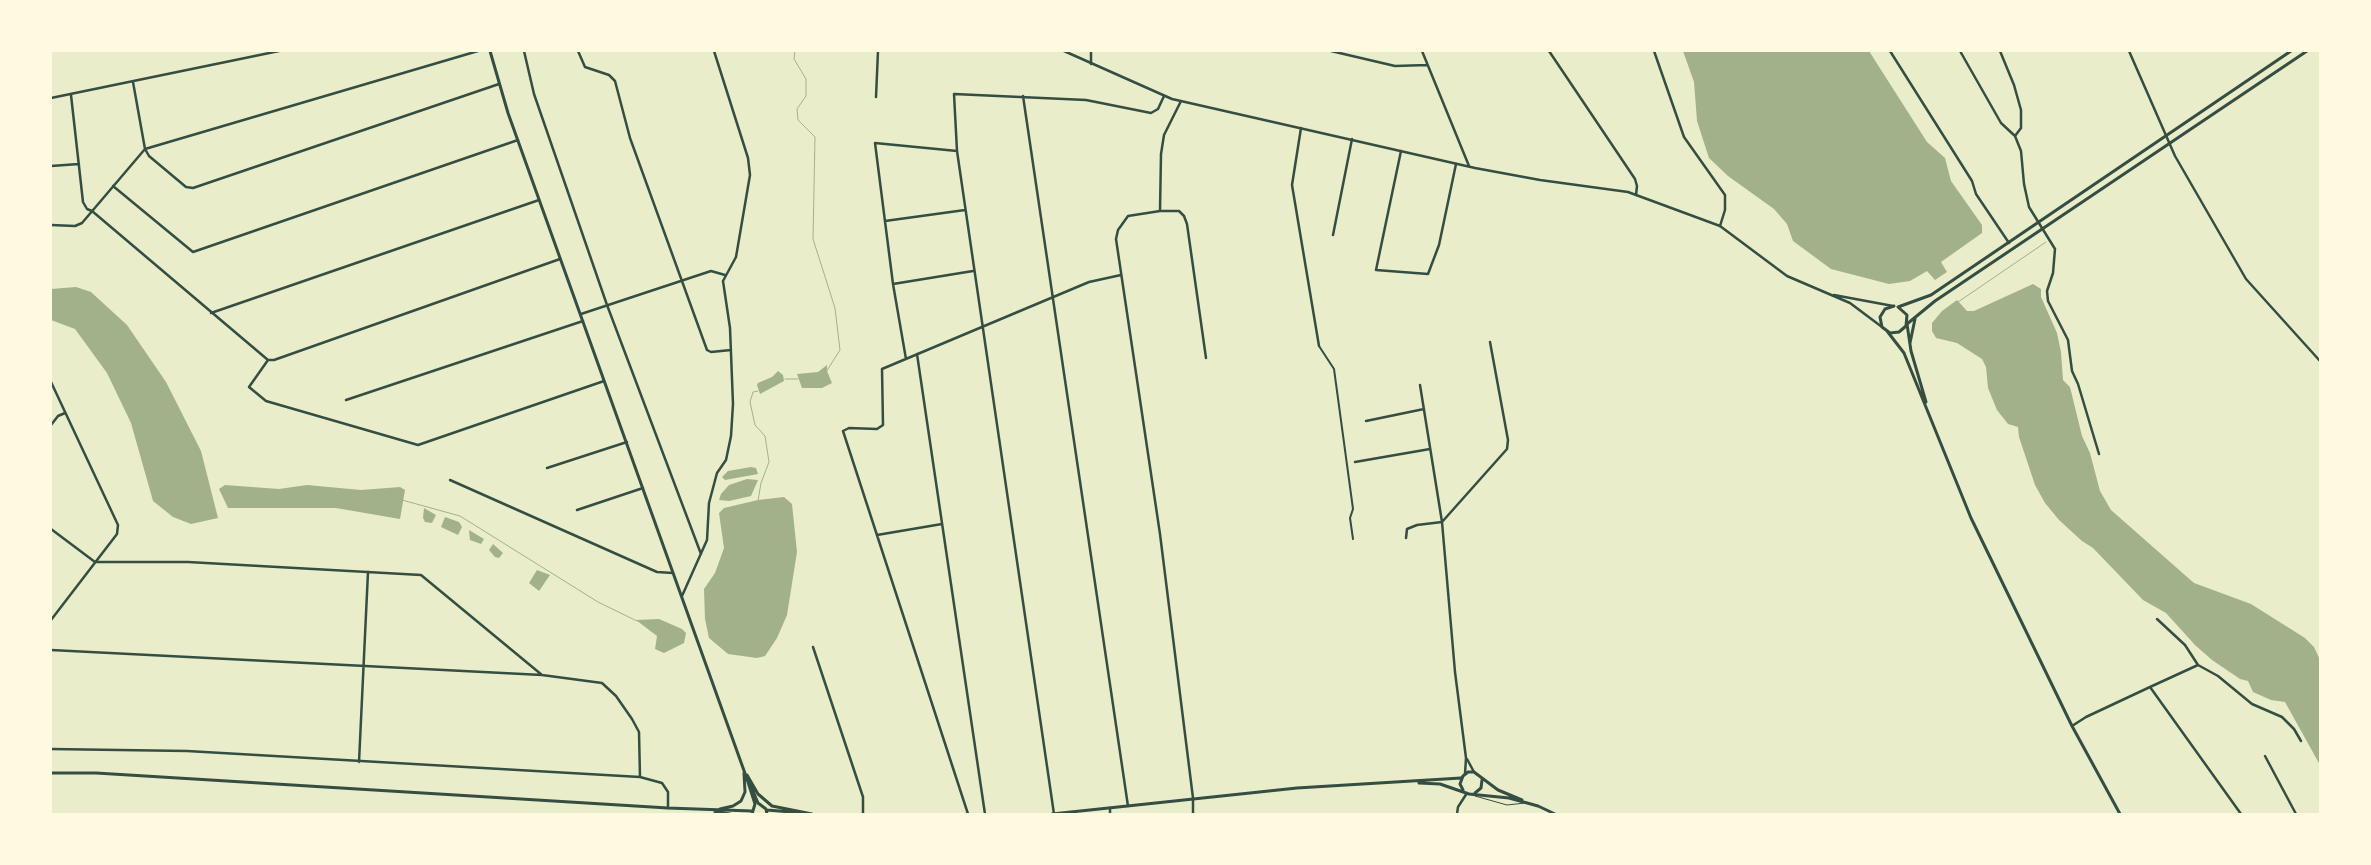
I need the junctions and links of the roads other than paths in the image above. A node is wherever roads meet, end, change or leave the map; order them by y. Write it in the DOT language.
graph roads {
  1 [pos="278,51"];
  2 [pos="478,51"];
  3 [pos="490,51"];
  4 [pos="524,51"];
  5 [pos="578,51"];
  6 [pos="714,51"];
  7 [pos="878,51"];
  8 [pos="1064,51"];
  9 [pos="1091,51"];
  10 [pos="1331,51"];
  11 [pos="1422,51"];
  12 [pos="1549,51"];
  13 [pos="1654,51"];
  14 [pos="1890,51"];
  15 [pos="1960,51"];
  16 [pos="2000,51"];
  17 [pos="2129,51"];
  18 [pos="2291,51"];
  19 [pos="2307,51"];
  20 [pos="1091,64"];
  21 [pos="2271,64"];
  22 [pos="1428,66"];
  23 [pos="2276,72"];
  24 [pos="134,82"];
  25 [pos="499,84"];
  26 [pos="71,95"];
  27 [pos="1024,96"];
  28 [pos="1164,96"];
  29 [pos="876,97"];
  30 [pos="51,98"];
  31 [pos="1181,101"];
  32 [pos="1301,128"];
  33 [pos="2016,136"];
  34 [pos="2166,136"];
  35 [pos="1352,139"];
  36 [pos="518,140"];
  37 [pos="2170,144"];
  38 [pos="145,148"];
  39 [pos="957,151"];
  40 [pos="1401,151"];
  41 [pos="79,164"];
  42 [pos="1456,164"];
  43 [pos="51,166"];
  44 [pos="1469,166"];
  45 [pos="113,186"];
  46 [pos="1636,195"];
  47 [pos="539,200"];
  48 [pos="966,210"];
  49 [pos="92,211"];
  50 [pos="1160,211"];
  51 [pos="885,221"];
  52 [pos="2038,224"];
  53 [pos="51,225"];
  54 [pos="1720,226"];
  55 [pos="2041,229"];
  56 [pos="1333,235"];
  57 [pos="2009,243"];
  58 [pos="560,259"];
  59 [pos="974,271"];
  60 [pos="725,274"];
  61 [pos="1120,275"];
  62 [pos="680,281"];
  63 [pos="894,284"];
  64 [pos="1833,294"];
  65 [pos="1053,297"];
  66 [pos="607,305"];
  67 [pos="1896,306"];
  68 [pos="211,313"];
  69 [pos="581,314"];
  70 [pos="1916,318"];
  71 [pos="584,322"];
  72 [pos="1907,324"];
  73 [pos="982,327"];
  74 [pos="1882,327"];
  75 [pos="1887,332"];
  76 [pos="1490,342"];
  77 [pos="1319,346"];
  78 [pos="1910,346"];
  79 [pos="731,350"];
  80 [pos="917,354"];
  81 [pos="1206,358"];
  82 [pos="906,359"];
  83 [pos="268,360"];
  84 [pos="2320,361"];
  85 [pos="604,381"];
  86 [pos="51,382"];
  87 [pos="1420,384"];
  88 [pos="346,400"];
  89 [pos="1424,409"];
  90 [pos="65,413"];
  91 [pos="1929,413"];
  92 [pos="1366,421"];
  93 [pos="51,425"];
  94 [pos="627,442"];
  95 [pos="1430,449"];
  96 [pos="2099,454"];
  97 [pos="1355,462"];
  98 [pos="547,468"];
  99 [pos="450,480"];
  100 [pos="643,488"];
  101 [pos="577,510"];
  102 [pos="1442,522"];
  103 [pos="942,524"];
  104 [pos="51,529"];
  105 [pos="877,535"];
  106 [pos="1406,538"];
  107 [pos="1353,539"];
  108 [pos="701,554"];
  109 [pos="96,562"];
  110 [pos="368,572"];
  111 [pos="674,573"];
  112 [pos="682,596"];
  113 [pos="52,619"];
  114 [pos="2157,619"];
  115 [pos="813,647"];
  116 [pos="51,650"];
  117 [pos="2198,665"];
  118 [pos="364,668"];
  119 [pos="542,675"];
  120 [pos="2150,687"];
  121 [pos="2072,726"];
  122 [pos="2301,741"];
  123 [pos="51,750"];
  124 [pos="2264,756"];
  125 [pos="1466,758"];
  126 [pos="359,762"];
  127 [pos="743,768"];
  128 [pos="1474,772"];
  129 [pos="51,774"];
  130 [pos="1465,774"];
  131 [pos="640,777"];
  132 [pos="1461,778"];
  133 [pos="747,779"];
  134 [pos="1482,780"];
  135 [pos="1403,782"];
  136 [pos="1463,790"];
  137 [pos="1467,793"];
  138 [pos="1473,794"];
  139 [pos="1193,798"];
  140 [pos="1526,803"];
  141 [pos="762,806"];
  142 [pos="1128,806"];
  143 [pos="1538,806"];
  144 [pos="668,808"];
  145 [pos="1110,808"];
  146 [pos="702,810"];
  147 [pos="714,810"];
  148 [pos="752,811"];
  149 [pos="767,812"];
  150 [pos="730,814"];
  151 [pos="806,814"];
  152 [pos="812,814"];
  153 [pos="863,814"];
  154 [pos="968,814"];
  155 [pos="984,814"];
  156 [pos="1053,814"];
  157 [pos="1110,814"];
  158 [pos="1193,814"];
  159 [pos="1456,814"];
  160 [pos="1555,814"];
  161 [pos="2120,814"];
  162 [pos="2241,814"];
  163 [pos="2296,814"];
  1 -- 24 [label="street"];
  2 -- 38 [label="street"];
  3 -- 25 [label="main road"];
  4 -- 66 [label="street"];
  5 -- 62 [label="street"];
  6 -- 60 [label="street"];
  7 -- 29 [label="street"];
  8 -- 20 [label="street"];
  9 -- 20 [label="street"];
  10 -- 22 [label="street"];
  11 -- 22 [label="street"];
  12 -- 46 [label="street"];
  13 -- 54 [label="street"];
  14 -- 57 [label="street"];
  15 -- 33 [label="street"];
  16 -- 33 [label="street"];
  17 -- 34 [label="street"];
  18 -- 21 [label="main road"];
  19 -- 23 [label="main road"];
  20 -- 28 [label="street"];
  21 -- 23 [label="main road"];
  21 -- 34 [label="main road"];
  22 -- 44 [label="street"];
  23 -- 37 [label="main road"];
  24 -- 26 [label="street"];
  24 -- 38 [label="street"];
  25 -- 36 [label="main road"];
  25 -- 38 [label="street"];
  26 -- 30 [label="street"];
  26 -- 41 [label="street"];
  27 -- 28 [label="street"];
  27 -- 39 [label="street"];
  27 -- 65 [label="street"];
  28 -- 31 [label="street"];
  31 -- 32 [label="street"];
  31 -- 50 [label="street"];
  32 -- 35 [label="street"];
  32 -- 77 [label="street"];
  33 -- 52 [label="street"];
  34 -- 37 [label="street"];
  34 -- 52 [label="main road"];
  35 -- 40 [label="street"];
  35 -- 56 [label="street"];
  36 -- 45 [label="street"];
  36 -- 47 [label="main road"];
  37 -- 55 [label="main road"];
  37 -- 84 [label="street"];
  38 -- 45 [label="street"];
  39 -- 48 [label="street"];
  39 -- 51 [label="street"];
  40 -- 42 [label="street"];
  40 -- 42 [label="street"];
  41 -- 43 [label="street"];
  41 -- 49 [label="street"];
  42 -- 44 [label="street"];
  44 -- 46 [label="street"];
  45 -- 49 [label="street"];
  46 -- 54 [label="street"];
  47 -- 58 [label="main road"];
  47 -- 68 [label="street"];
  48 -- 51 [label="street"];
  48 -- 59 [label="street"];
  49 -- 53 [label="street"];
  49 -- 68 [label="street"];
  50 -- 61 [label="street"];
  50 -- 81 [label="street"];
  51 -- 63 [label="street"];
  52 -- 55 [label="street"];
  52 -- 57 [label="main road"];
  54 -- 64 [label="street"];
  55 -- 70 [label="main road"];
  55 -- 96 [label="street"];
  57 -- 67 [label="main road"];
  58 -- 69 [label="main road"];
  58 -- 83 [label="street"];
  59 -- 63 [label="street"];
  59 -- 73 [label="street"];
  60 -- 62 [label="street"];
  60 -- 79 [label="street"];
  61 -- 65 [label="street"];
  61 -- 139 [label="street"];
  62 -- 66 [label="street"];
  62 -- 79 [label="street"];
  63 -- 82 [label="street"];
  64 -- 67 [label="street"];
  64 -- 74 [label="street"];
  65 -- 73 [label="street"];
  65 -- 142 [label="street"];
  66 -- 69 [label="street"];
  66 -- 108 [label="street"];
  67 -- 72 [label="main road"];
  67 -- 74 [label="main road"];
  68 -- 83 [label="street"];
  69 -- 71 [label="main road"];
  70 -- 72 [label="main road"];
  70 -- 78 [label="main road"];
  71 -- 85 [label="main road"];
  71 -- 88 [label="street"];
  72 -- 75 [label="main road"];
  72 -- 78 [label="main road"];
  73 -- 80 [label="street"];
  73 -- 156 [label="street"];
  74 -- 75 [label="main road"];
  75 -- 91 [label="main road"];
  76 -- 102 [label="street"];
  77 -- 107 [label="street"];
  78 -- 91 [label="main road"];
  79 -- 108 [label="street"];
  80 -- 82 [label="street"];
  80 -- 103 [label="street"];
  82 -- 105 [label="street"];
  83 -- 85 [label="street"];
  85 -- 94 [label="main road"];
  86 -- 90 [label="street"];
  87 -- 89 [label="street"];
  89 -- 92 [label="street"];
  89 -- 95 [label="street"];
  90 -- 93 [label="street"];
  90 -- 109 [label="street"];
  91 -- 121 [label="main road"];
  94 -- 98 [label="street"];
  94 -- 100 [label="main road"];
  95 -- 97 [label="street"];
  95 -- 102 [label="street"];
  99 -- 111 [label="street"];
  100 -- 101 [label="street"];
  100 -- 111 [label="main road"];
  102 -- 106 [label="street"];
  102 -- 125 [label="street"];
  103 -- 105 [label="street"];
  103 -- 155 [label="street"];
  104 -- 109 [label="street"];
  105 -- 154 [label="street"];
  108 -- 112 [label="street"];
  109 -- 110 [label="street"];
  109 -- 113 [label="street"];
  110 -- 118 [label="street"];
  110 -- 119 [label="street"];
  111 -- 112 [label="main road"];
  112 -- 127 [label="main road"];
  114 -- 117 [label="street"];
  115 -- 153 [label="street"];
  116 -- 118 [label="street"];
  117 -- 120 [label="street"];
  117 -- 122 [label="street"];
  118 -- 119 [label="street"];
  118 -- 126 [label="street"];
  119 -- 131 [label="street"];
  120 -- 121 [label="street"];
  120 -- 162 [label="street"];
  121 -- 161 [label="main road"];
  123 -- 126 [label="street"];
  124 -- 163 [label="street"];
  125 -- 128 [label="street"];
  125 -- 130 [label="street"];
  126 -- 131 [label="street"];
  127 -- 133 [label="main road"];
  127 -- 147 [label="main road"];
  127 -- 152 [label="main road"];
  128 -- 130 [label="main road"];
  128 -- 134 [label="main road"];
  129 -- 144 [label="main road"];
  130 -- 132 [label="main road"];
  131 -- 144 [label="street"];
  132 -- 135 [label="main road"];
  132 -- 136 [label="main road"];
  133 -- 141 [label="main road"];
  133 -- 148 [label="main road"];
  134 -- 138 [label="main road"];
  134 -- 143 [label="main road"];
  135 -- 136 [label="main road"];
  135 -- 139 [label="main road"];
  136 -- 137 [label="main road"];
  137 -- 138 [label="main road"];
  137 -- 159 [label="street"];
  138 -- 140 [label="main road"];
  138 -- 140 [label="lane"];
  139 -- 142 [label="main road"];
  139 -- 158 [label="street"];
  140 -- 143 [label="main road"];
  141 -- 148 [label="main road"];
  141 -- 149 [label="main road"];
  142 -- 145 [label="main road"];
  143 -- 160 [label="main road"];
  144 -- 146 [label="main road"];
  145 -- 156 [label="main road"];
  145 -- 157 [label="street"];
  146 -- 147 [label="main road"];
  146 -- 150 [label="main road"];
  147 -- 148 [label="main road"];
  149 -- 151 [label="main road"];
}
